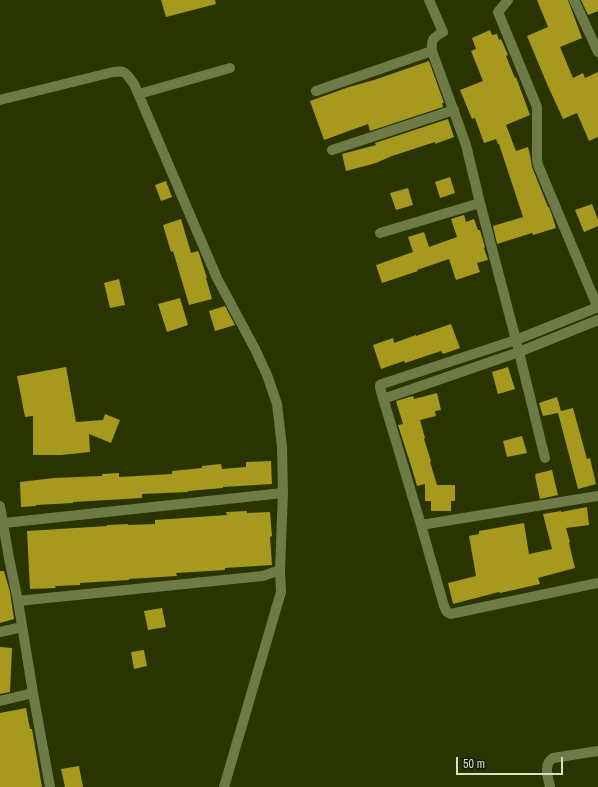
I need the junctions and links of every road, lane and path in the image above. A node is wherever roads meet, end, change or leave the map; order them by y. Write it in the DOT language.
graph roads {
  1 [pos="429,0"];
  2 [pos="508,0"];
  3 [pos="574,0"];
  4 [pos="432,51"];
  5 [pos="598,52"];
  6 [pos="230,68"];
  7 [pos="316,91"];
  8 [pos="138,94"];
  9 [pos="0,100"];
  10 [pos="454,110"];
  11 [pos="332,150"];
  12 [pos="480,203"];
  13 [pos="380,233"];
  14 [pos="598,307"];
  15 [pos="598,320"];
  16 [pos="516,340"];
  17 [pos="519,352"];
  18 [pos="383,399"];
  19 [pos="545,458"];
  20 [pos="283,493"];
  21 [pos="598,496"];
  22 [pos="0,506"];
  23 [pos="4,523"];
  24 [pos="421,525"];
  25 [pos="4,559"];
  26 [pos="280,570"];
  27 [pos="598,583"];
  28 [pos="18,601"];
  29 [pos="22,628"];
  30 [pos="0,632"];
  31 [pos="33,693"];
  32 [pos="0,701"];
  33 [pos="598,751"];
  34 [pos="50,787"];
  35 [pos="224,787"];
  36 [pos="550,787"];
  1 -- 4 [label="street"];
  2 -- 14 [label="street"];
  3 -- 5 [label="street"];
  4 -- 7 [label="street"];
  4 -- 10 [label="street"];
  6 -- 8 [label="street"];
  8 -- 9 [label="street"];
  8 -- 20 [label="street"];
  10 -- 11 [label="street"];
  10 -- 12 [label="street"];
  12 -- 13 [label="street"];
  12 -- 16 [label="street"];
  14 -- 16 [label="street"];
  15 -- 17 [label="street"];
  16 -- 17 [label="street"];
  16 -- 18 [label="street"];
  17 -- 18 [label="street"];
  17 -- 19 [label="street"];
  18 -- 24 [label="street"];
  20 -- 23 [label="street"];
  20 -- 26 [label="street"];
  21 -- 24 [label="street"];
  22 -- 23 [label="street"];
  23 -- 25 [label="street"];
  24 -- 27 [label="street"];
  25 -- 28 [label="street"];
  26 -- 28 [label="street"];
  26 -- 35 [label="street"];
  28 -- 29 [label="street"];
  29 -- 30 [label="street"];
  29 -- 31 [label="street"];
  31 -- 32 [label="street"];
  31 -- 34 [label="street"];
  33 -- 36 [label="street"];
}
